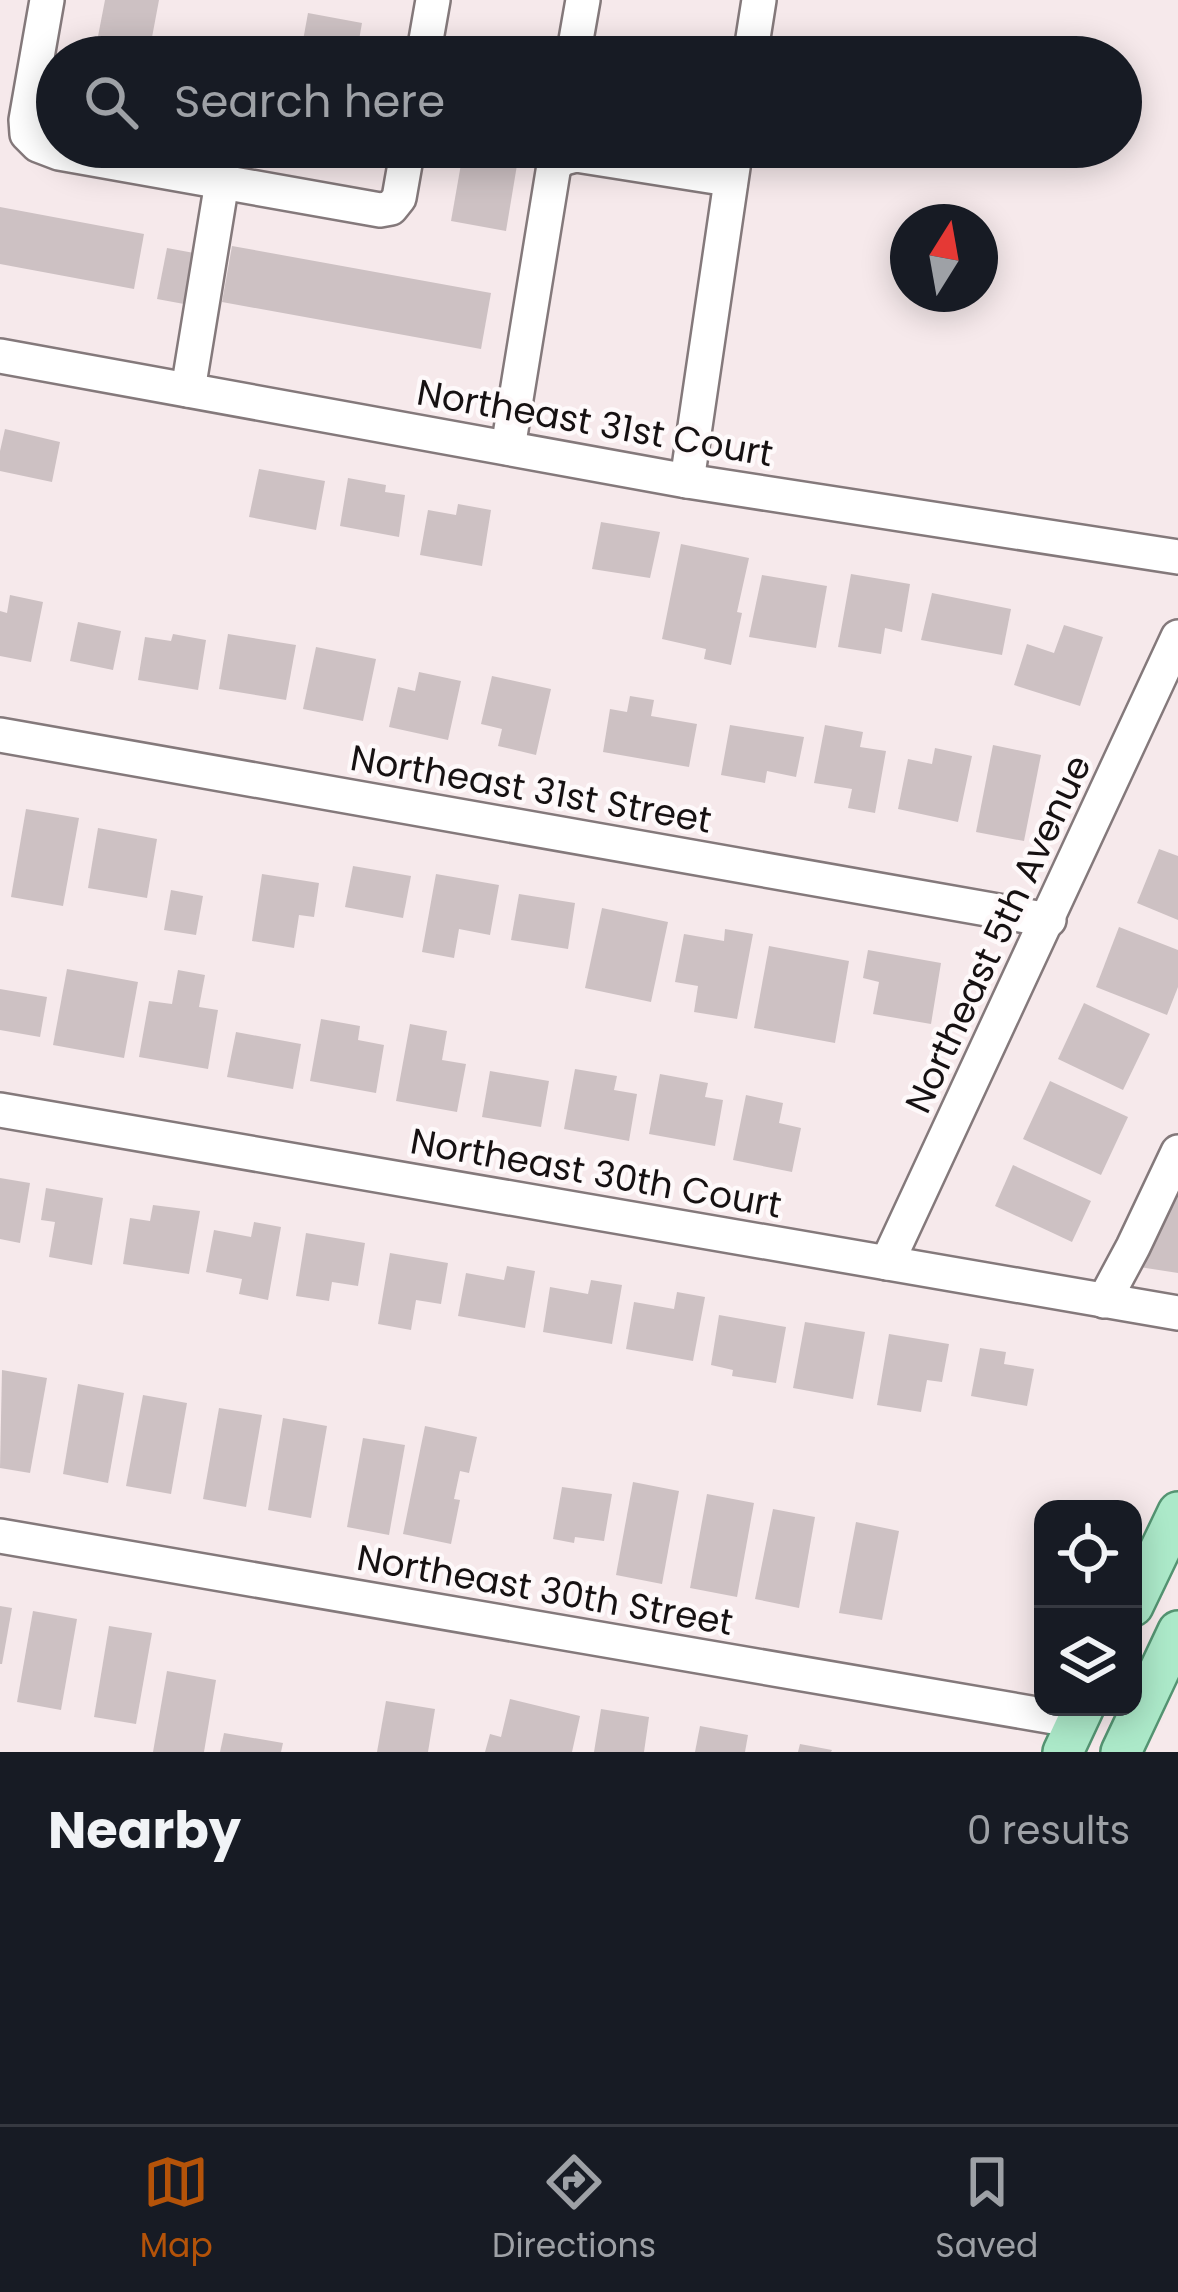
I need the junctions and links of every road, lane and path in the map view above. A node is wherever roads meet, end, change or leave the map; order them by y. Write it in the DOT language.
graph roads {
  1 [pos="47,0"];
  2 [pos="433,0"];
  3 [pos="583,0"];
  4 [pos="759,0"];
  5 [pos="41,36"];
  6 [pos="427,36"];
  7 [pos="577,36"];
  8 [pos="753,36"];
  9 [pos="36,62"];
  10 [pos="36,143"];
  11 [pos="143,168"];
  12 [pos="404,168"];
  13 [pos="553,168"];
  14 [pos="659,168"];
  15 [pos="733,168"];
  16 [pos="222,182"];
  17 [pos="730,185"];
  18 [pos="0,356"];
  19 [pos="188,390"];
  20 [pos="508,448"];
  21 [pos="687,481"];
  22 [pos="1178,557"];
  23 [pos="1178,637"];
  24 [pos="0,735"];
  25 [pos="1049,920"];
  26 [pos="0,1109"];
  27 [pos="1178,1152"];
  28 [pos="887,1263"];
  29 [pos="1104,1300"];
  30 [pos="1178,1313"];
  31 [pos="1178,1512"];
  32 [pos="0,1536"];
  33 [pos="1142,1587"];
  34 [pos="1178,1631"];
  35 [pos="1075,1727"];
  36 [pos="1120,1752"];
  1 -- 5 [label="street"];
  2 -- 6 [label="street"];
  3 -- 7 [label="street"];
  4 -- 8 [label="street"];
  9 -- 10 [label="street"];
  11 -- 16 [label="street"];
  12 -- 16 [label="street"];
  13 -- 20 [label="street"];
  14 -- 17 [label="street"];
  15 -- 17 [label="street"];
  16 -- 19 [label="street"];
  17 -- 21 [label="street"];
  18 -- 19 [label="street, Northeast 31st Court"];
  19 -- 20 [label="street, Northeast 31st Court"];
  20 -- 21 [label="street, Northeast 31st Court"];
  21 -- 22 [label="street, Northeast 31st Court"];
  23 -- 25 [label="street, Northeast 5th Avenue"];
  24 -- 25 [label="street, Northeast 31st Street"];
  25 -- 28 [label="street, Northeast 5th Avenue"];
  26 -- 28 [label="street, Northeast 30th Court"];
  27 -- 29 [label="street"];
  28 -- 29 [label="street, Northeast 30th Court"];
  29 -- 30 [label="street, Northeast 30th Court"];
  31 -- 33 [label="main road"];
  32 -- 35 [label="street, Northeast 30th Street"];
  34 -- 36 [label="main road"];
}
